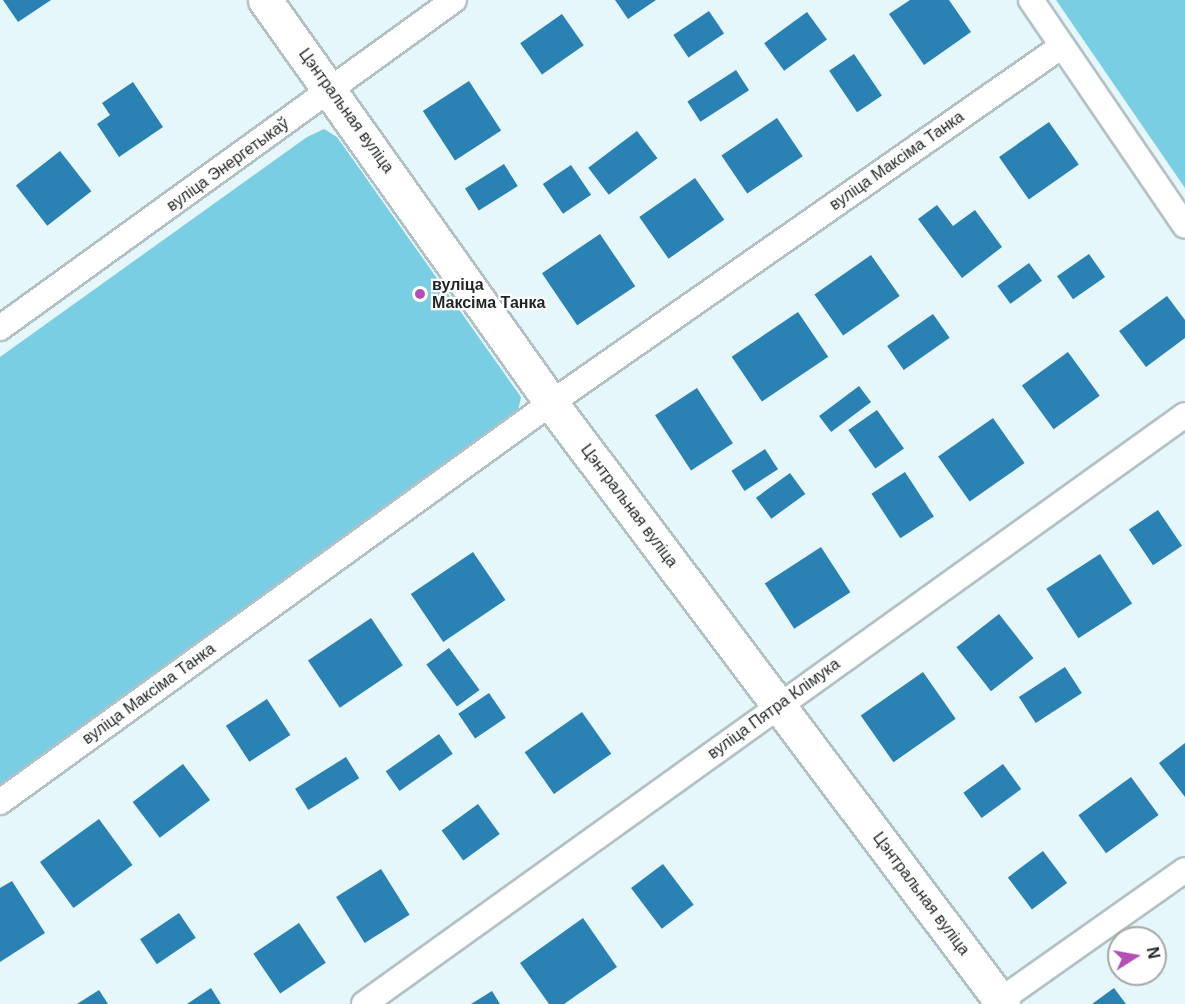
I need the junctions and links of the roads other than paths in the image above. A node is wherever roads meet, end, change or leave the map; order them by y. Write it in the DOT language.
graph roads {
  1 [pos="265,0"];
  2 [pos="454,0"];
  3 [pos="1030,0"];
  4 [pos="1062,46"];
  5 [pos="333,90"];
  6 [pos="1185,226"];
  7 [pos="0,328"];
  8 [pos="551,403"];
  9 [pos="1185,415"];
  10 [pos="781,705"];
  11 [pos="0,802"];
  12 [pos="1185,870"];
  13 [pos="1000,1003"];
  14 [pos="364,1004"];
  1 -- 5 [label="street, Цэнтральная вуліца"];
  2 -- 5 [label="street, вуліца Энергетыкаў"];
  3 -- 4 [label="street"];
  4 -- 6 [label="street"];
  4 -- 8 [label="street, вуліца Максіма Танка"];
  5 -- 7 [label="street, вуліца Энергетыкаў"];
  5 -- 8 [label="street, Цэнтральная вуліца"];
  8 -- 10 [label="street, Цэнтральная вуліца"];
  8 -- 11 [label="street, вуліца Максіма Танка"];
  9 -- 10 [label="street, вуліца Пятра Клімука"];
  10 -- 13 [label="street, Цэнтральная вуліца"];
  10 -- 14 [label="street, вуліца Пятра Клімука"];
  12 -- 13 [label="street"];
}
